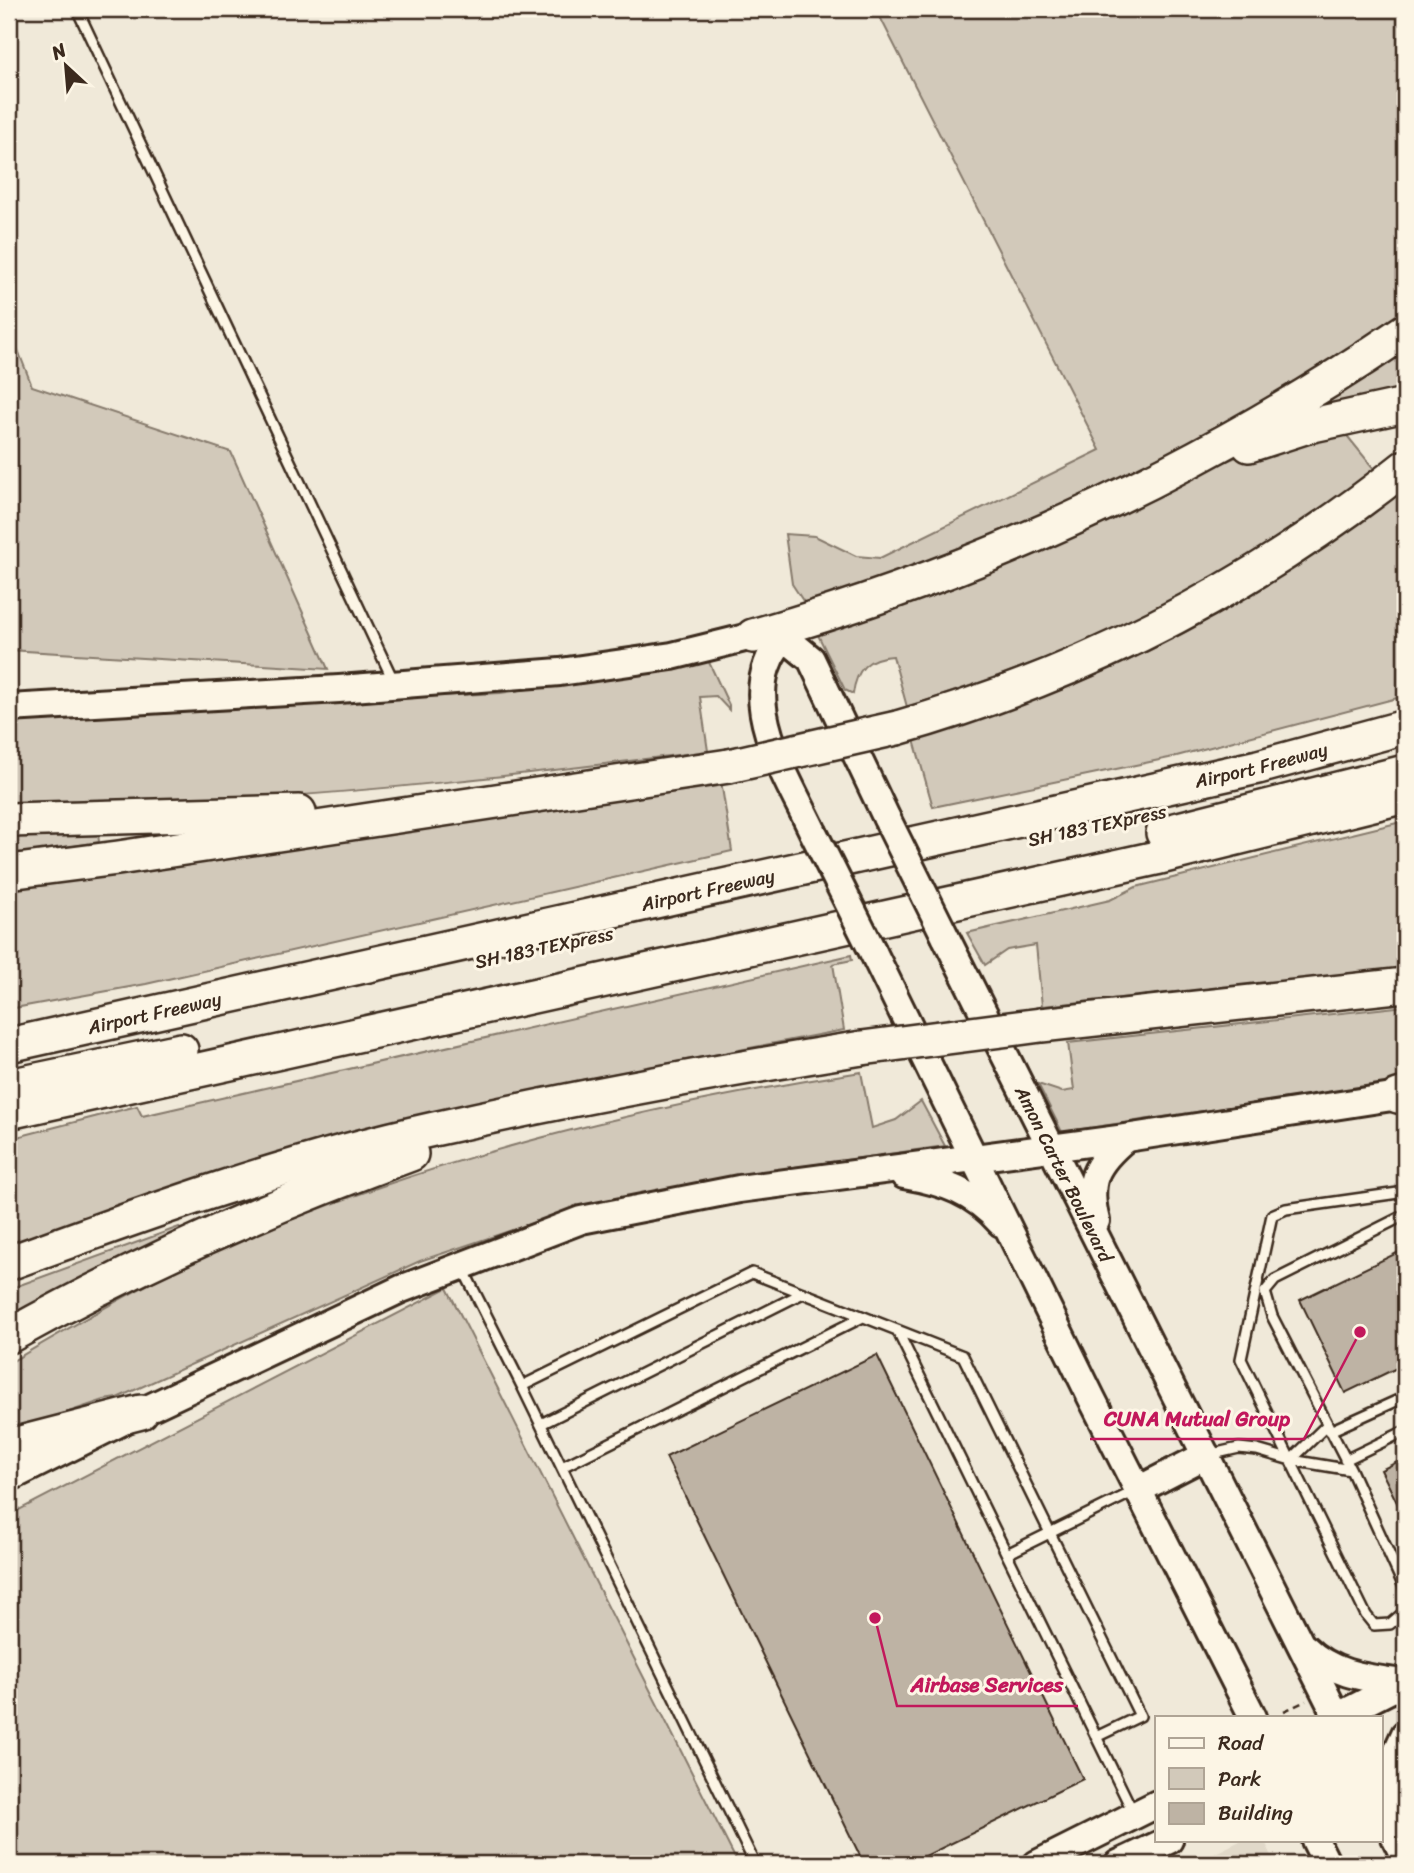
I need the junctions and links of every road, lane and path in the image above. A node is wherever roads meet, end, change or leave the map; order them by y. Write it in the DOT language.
graph roads {
  1 [pos="77,9"];
  2 [pos="1405,331"];
  3 [pos="1405,405"];
  4 [pos="1405,467"];
  5 [pos="1176,470"];
  6 [pos="779,632"];
  7 [pos="396,685"];
  8 [pos="9,708"];
  9 [pos="1405,727"];
  10 [pos="1405,750"];
  11 [pos="1405,772"];
  12 [pos="1405,796"];
  13 [pos="410,812"];
  14 [pos="9,820"];
  15 [pos="9,872"];
  16 [pos="1405,985"];
  17 [pos="200,1003"];
  18 [pos="9,1026"];
  19 [pos="9,1045"];
  20 [pos="9,1066"];
  21 [pos="9,1086"];
  22 [pos="645,1087"];
  23 [pos="1403,1095"];
  24 [pos="9,1112"];
  25 [pos="1126,1138"];
  26 [pos="1051,1148"];
  27 [pos="975,1158"];
  28 [pos="878,1171"];
  29 [pos="1405,1192"];
  30 [pos="1405,1215"];
  31 [pos="1016,1242"];
  32 [pos="1103,1247"];
  33 [pos="9,1263"];
  34 [pos="461,1266"];
  35 [pos="803,1293"];
  36 [pos="863,1317"];
  37 [pos="897,1330"];
  38 [pos="9,1336"];
  39 [pos="523,1386"];
  40 [pos="1405,1397"];
  41 [pos="141,1412"];
  42 [pos="541,1424"];
  43 [pos="1329,1428"];
  44 [pos="1405,1431"];
  45 [pos="9,1446"];
  46 [pos="1206,1455"];
  47 [pos="1291,1460"];
  48 [pos="1345,1460"];
  49 [pos="562,1467"];
  50 [pos="1351,1470"];
  51 [pos="9,1478"];
  52 [pos="1138,1490"];
  53 [pos="1051,1532"];
  54 [pos="1007,1554"];
  55 [pos="1405,1589"];
  56 [pos="1405,1601"];
  57 [pos="1302,1645"];
  58 [pos="1404,1683"];
  59 [pos="1307,1700"];
  60 [pos="1284,1711"];
  61 [pos="1252,1716"];
  62 [pos="1336,1716"];
  63 [pos="1338,1716"];
  64 [pos="1405,1726"];
  65 [pos="1405,1734"];
  66 [pos="1096,1737"];
  67 [pos="1382,1738"];
  68 [pos="1146,1810"];
  69 [pos="1382,1812"];
  70 [pos="1165,1842"];
  71 [pos="1405,1858"];
  72 [pos="755,1864"];
  73 [pos="1037,1864"];
  74 [pos="1118,1864"];
  1 -- 7 [label="lane"];
  2 -- 5 [label="highway"];
  3 -- 5 [label="highway"];
  4 -- 13 [label="highway, bridge"];
  5 -- 6 [label="highway"];
  6 -- 7 [label="street"];
  6 -- 26 [label="street, Amon Carter Boulevard, bridge"];
  6 -- 27 [label="street, bridge"];
  7 -- 8 [label="street"];
  9 -- 17 [label="highway, Airport Freeway"];
  10 -- 20 [label="highway, SH 183 TEXpress"];
  11 -- 21 [label="highway, SH 183 TEXpress"];
  12 -- 24 [label="highway"];
  13 -- 14 [label="highway"];
  13 -- 15 [label="highway"];
  16 -- 22 [label="highway, bridge"];
  17 -- 18 [label="highway"];
  17 -- 19 [label="highway, Airport Freeway"];
  22 -- 33 [label="highway"];
  22 -- 38 [label="highway"];
  23 -- 25 [label="street"];
  25 -- 26 [label="street"];
  25 -- 32 [label="street"];
  26 -- 27 [label="street"];
  26 -- 32 [label="street, Amon Carter Boulevard"];
  27 -- 28 [label="street"];
  27 -- 31 [label="street"];
  28 -- 31 [label="street"];
  28 -- 34 [label="street"];
  29 -- 47 [label="lane"];
  30 -- 43 [label="lane"];
  31 -- 52 [label="street"];
  32 -- 46 [label="street, Amon Carter Boulevard"];
  34 -- 39 [label="lane"];
  34 -- 41 [label="street"];
  35 -- 36 [label="lane"];
  35 -- 39 [label="lane"];
  35 -- 42 [label="lane"];
  36 -- 37 [label="lane"];
  36 -- 49 [label="lane"];
  37 -- 53 [label="lane"];
  37 -- 54 [label="lane"];
  39 -- 42 [label="lane"];
  40 -- 43 [label="lane"];
  41 -- 45 [label="highway"];
  41 -- 51 [label="street"];
  42 -- 49 [label="lane"];
  43 -- 47 [label="lane"];
  43 -- 48 [label="lane"];
  44 -- 48 [label="lane"];
  46 -- 47 [label="lane"];
  46 -- 52 [label="street"];
  46 -- 57 [label="street, Amon Carter Boulevard"];
  47 -- 50 [label="lane"];
  47 -- 56 [label="lane"];
  48 -- 50 [label="lane"];
  49 -- 72 [label="lane"];
  50 -- 55 [label="lane"];
  52 -- 53 [label="lane"];
  52 -- 61 [label="street"];
  53 -- 54 [label="lane"];
  53 -- 66 [label="lane"];
  54 -- 66 [label="lane"];
  57 -- 58 [label="street"];
  57 -- 62 [label="street, Amon Carter Boulevard"];
  58 -- 63 [label="street"];
  59 -- 60 [label="path"];
  64 -- 67 [label="street"];
  65 -- 69 [label="street"];
  66 -- 68 [label="lane"];
  68 -- 73 [label="street"];
  69 -- 71 [label="street"];
  70 -- 74 [label="street"];
}
